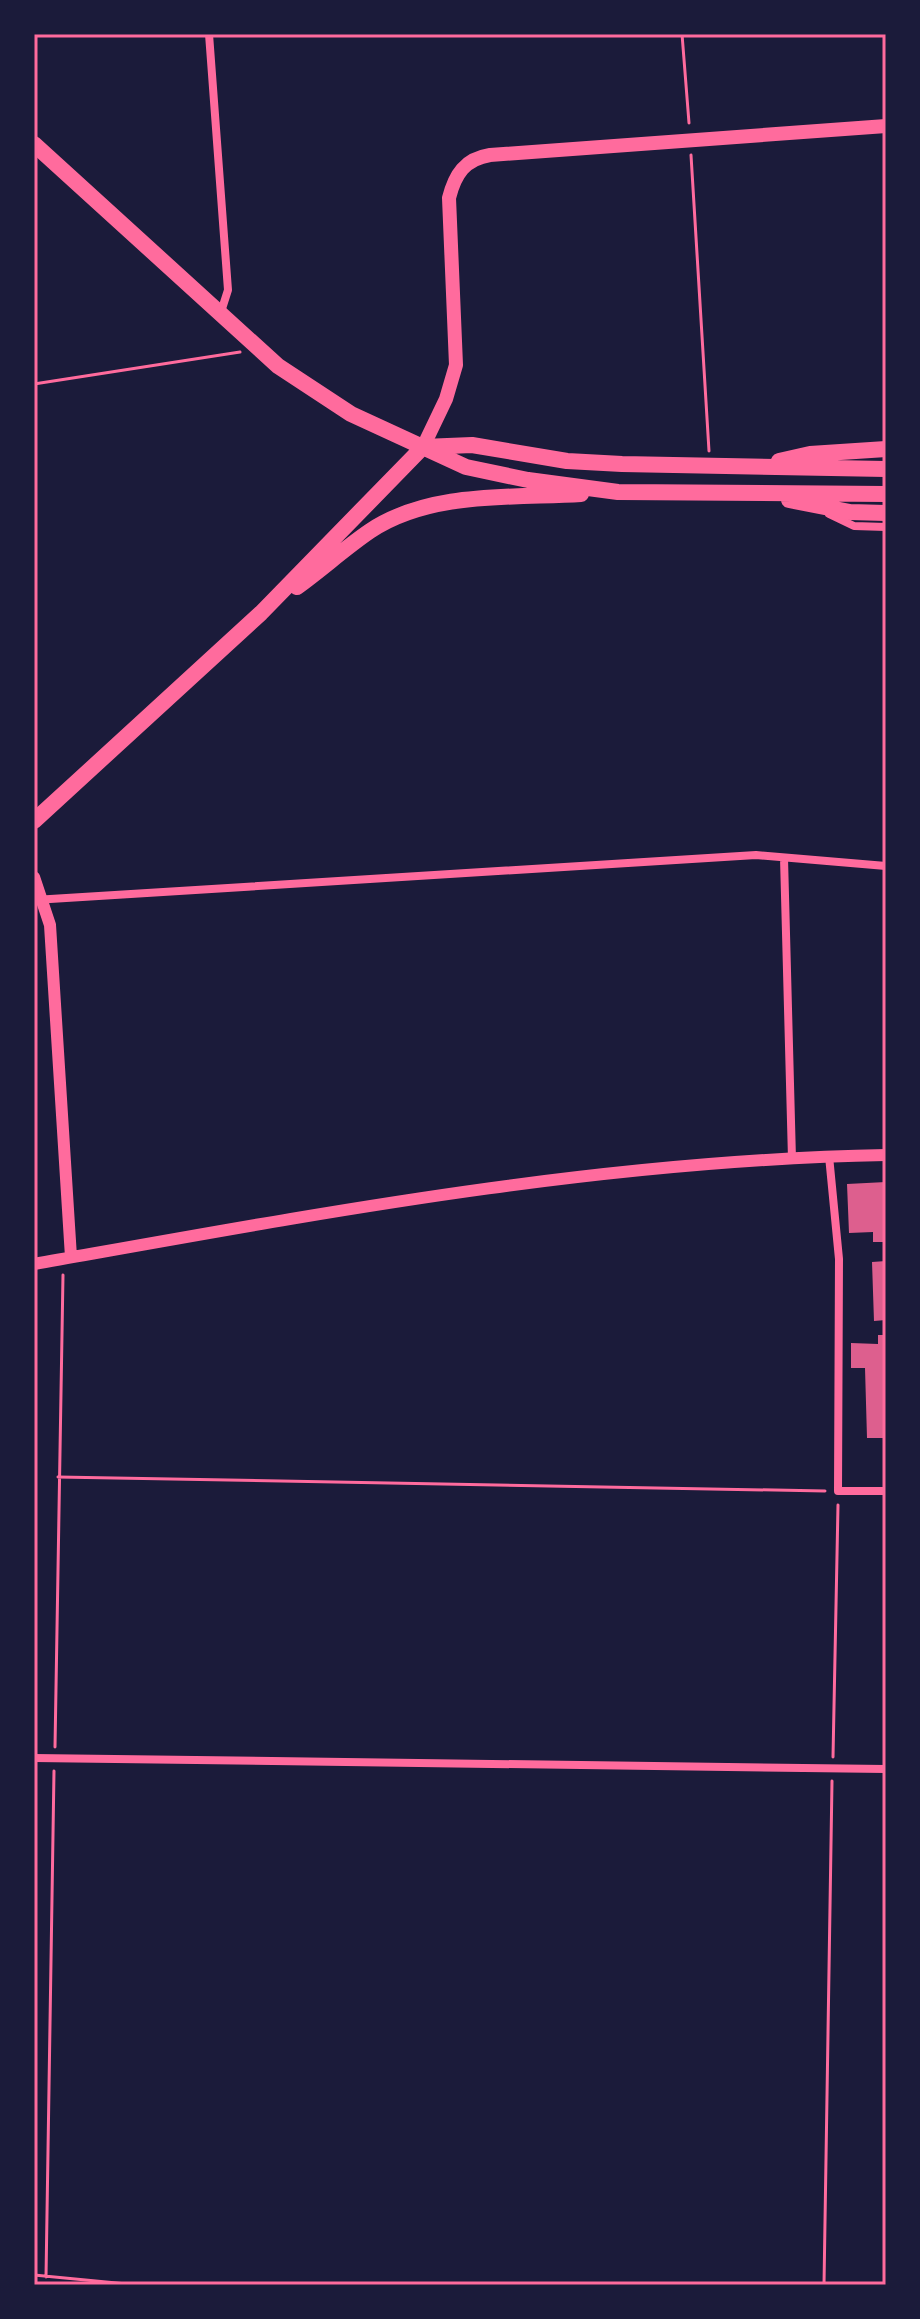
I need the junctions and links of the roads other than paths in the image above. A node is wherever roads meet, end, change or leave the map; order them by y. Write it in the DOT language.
graph roads {
  1 [pos="209,34"];
  2 [pos="886,126"];
  3 [pos="34,144"];
  4 [pos="220,316"];
  5 [pos="423,447"];
  6 [pos="886,449"];
  7 [pos="754,466"];
  8 [pos="886,469"];
  9 [pos="618,492"];
  10 [pos="765,494"];
  11 [pos="886,494"];
  12 [pos="810,505"];
  13 [pos="886,513"];
  14 [pos="886,527"];
  15 [pos="261,613"];
  16 [pos="34,821"];
  17 [pos="784,858"];
  18 [pos="886,866"];
  19 [pos="34,877"];
  20 [pos="39,900"];
  21 [pos="886,1155"];
  22 [pos="829,1156"];
  23 [pos="792,1159"];
  24 [pos="71,1257"];
  25 [pos="34,1264"];
  26 [pos="886,1491"];
  27 [pos="34,1758"];
  28 [pos="886,1769"];
  1 -- 4 [label="street"];
  2 -- 5 [label="main road"];
  3 -- 4 [label="main road"];
  4 -- 5 [label="main road"];
  5 -- 7 [label="main road"];
  5 -- 9 [label="main road"];
  5 -- 15 [label="main road"];
  6 -- 7 [label="main road"];
  7 -- 8 [label="main road"];
  9 -- 10 [label="main road"];
  9 -- 15 [label="main road"];
  10 -- 11 [label="main road"];
  10 -- 12 [label="main road"];
  12 -- 13 [label="main road"];
  12 -- 14 [label="street"];
  15 -- 16 [label="main road"];
  17 -- 18 [label="street"];
  17 -- 20 [label="street"];
  17 -- 23 [label="street"];
  19 -- 20 [label="street"];
  20 -- 24 [label="street"];
  21 -- 22 [label="street"];
  22 -- 23 [label="street"];
  22 -- 26 [label="street"];
  23 -- 24 [label="street"];
  24 -- 25 [label="street"];
  27 -- 28 [label="street"];
}
